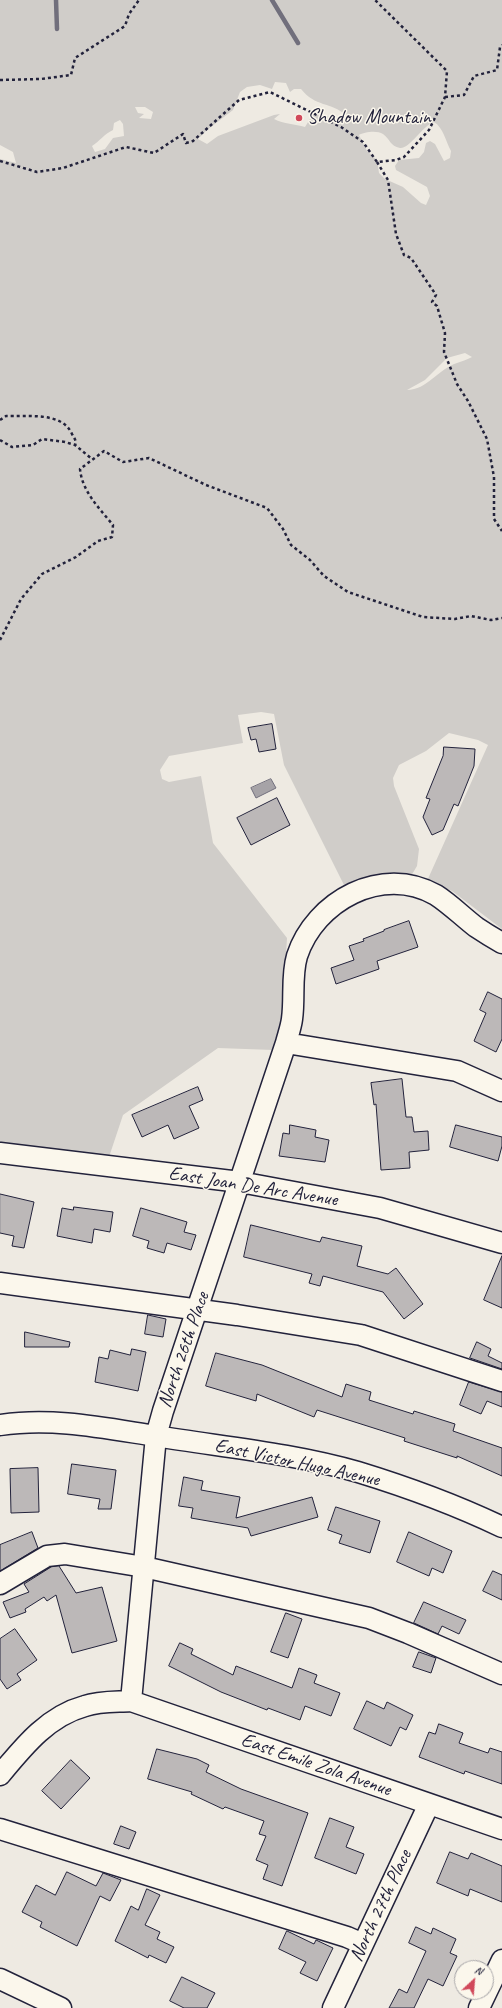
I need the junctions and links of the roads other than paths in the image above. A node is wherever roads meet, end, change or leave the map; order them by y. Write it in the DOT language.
graph roads {
  1 [pos="502,943"];
  2 [pos="286,1043"];
  3 [pos="502,1091"];
  4 [pos="0,1153"];
  5 [pos="240,1182"];
  6 [pos="502,1243"];
  7 [pos="0,1283"];
  8 [pos="197,1311"];
  9 [pos="502,1381"];
  10 [pos="0,1425"];
  11 [pos="156,1436"];
  12 [pos="502,1527"];
  13 [pos="144,1566"];
  14 [pos="0,1584"];
  15 [pos="502,1674"];
  16 [pos="131,1701"];
  17 [pos="0,1775"];
  18 [pos="429,1804"];
  19 [pos="0,1829"];
  20 [pos="502,1829"];
  21 [pos="363,1944"];
  22 [pos="502,1960"];
  23 [pos="0,1979"];
  24 [pos="61,2008"];
  25 [pos="333,2008"];
  26 [pos="479,2008"];
  1 -- 2 [label="street, North 26th Place"];
  2 -- 3 [label="street"];
  2 -- 5 [label="street, North 26th Place"];
  4 -- 5 [label="street, East Joan De Arc Avenue"];
  5 -- 6 [label="street, East Joan De Arc Avenue"];
  5 -- 8 [label="street, North 26th Place"];
  7 -- 8 [label="street"];
  8 -- 9 [label="street"];
  8 -- 11 [label="street, North 26th Place"];
  10 -- 11 [label="street, East Victor Hugo Avenue"];
  11 -- 12 [label="street, East Victor Hugo Avenue"];
  11 -- 13 [label="street, North 26th Place"];
  13 -- 14 [label="street"];
  13 -- 15 [label="street"];
  13 -- 16 [label="street, North 26th Place"];
  16 -- 17 [label="street"];
  16 -- 18 [label="street, East Emile Zola Avenue"];
  18 -- 20 [label="street, East Emile Zola Avenue"];
  18 -- 21 [label="street, North 27th Place"];
  19 -- 21 [label="street"];
  21 -- 25 [label="street, North 27th Place"];
  22 -- 26 [label="street"];
  23 -- 24 [label="street"];
}
